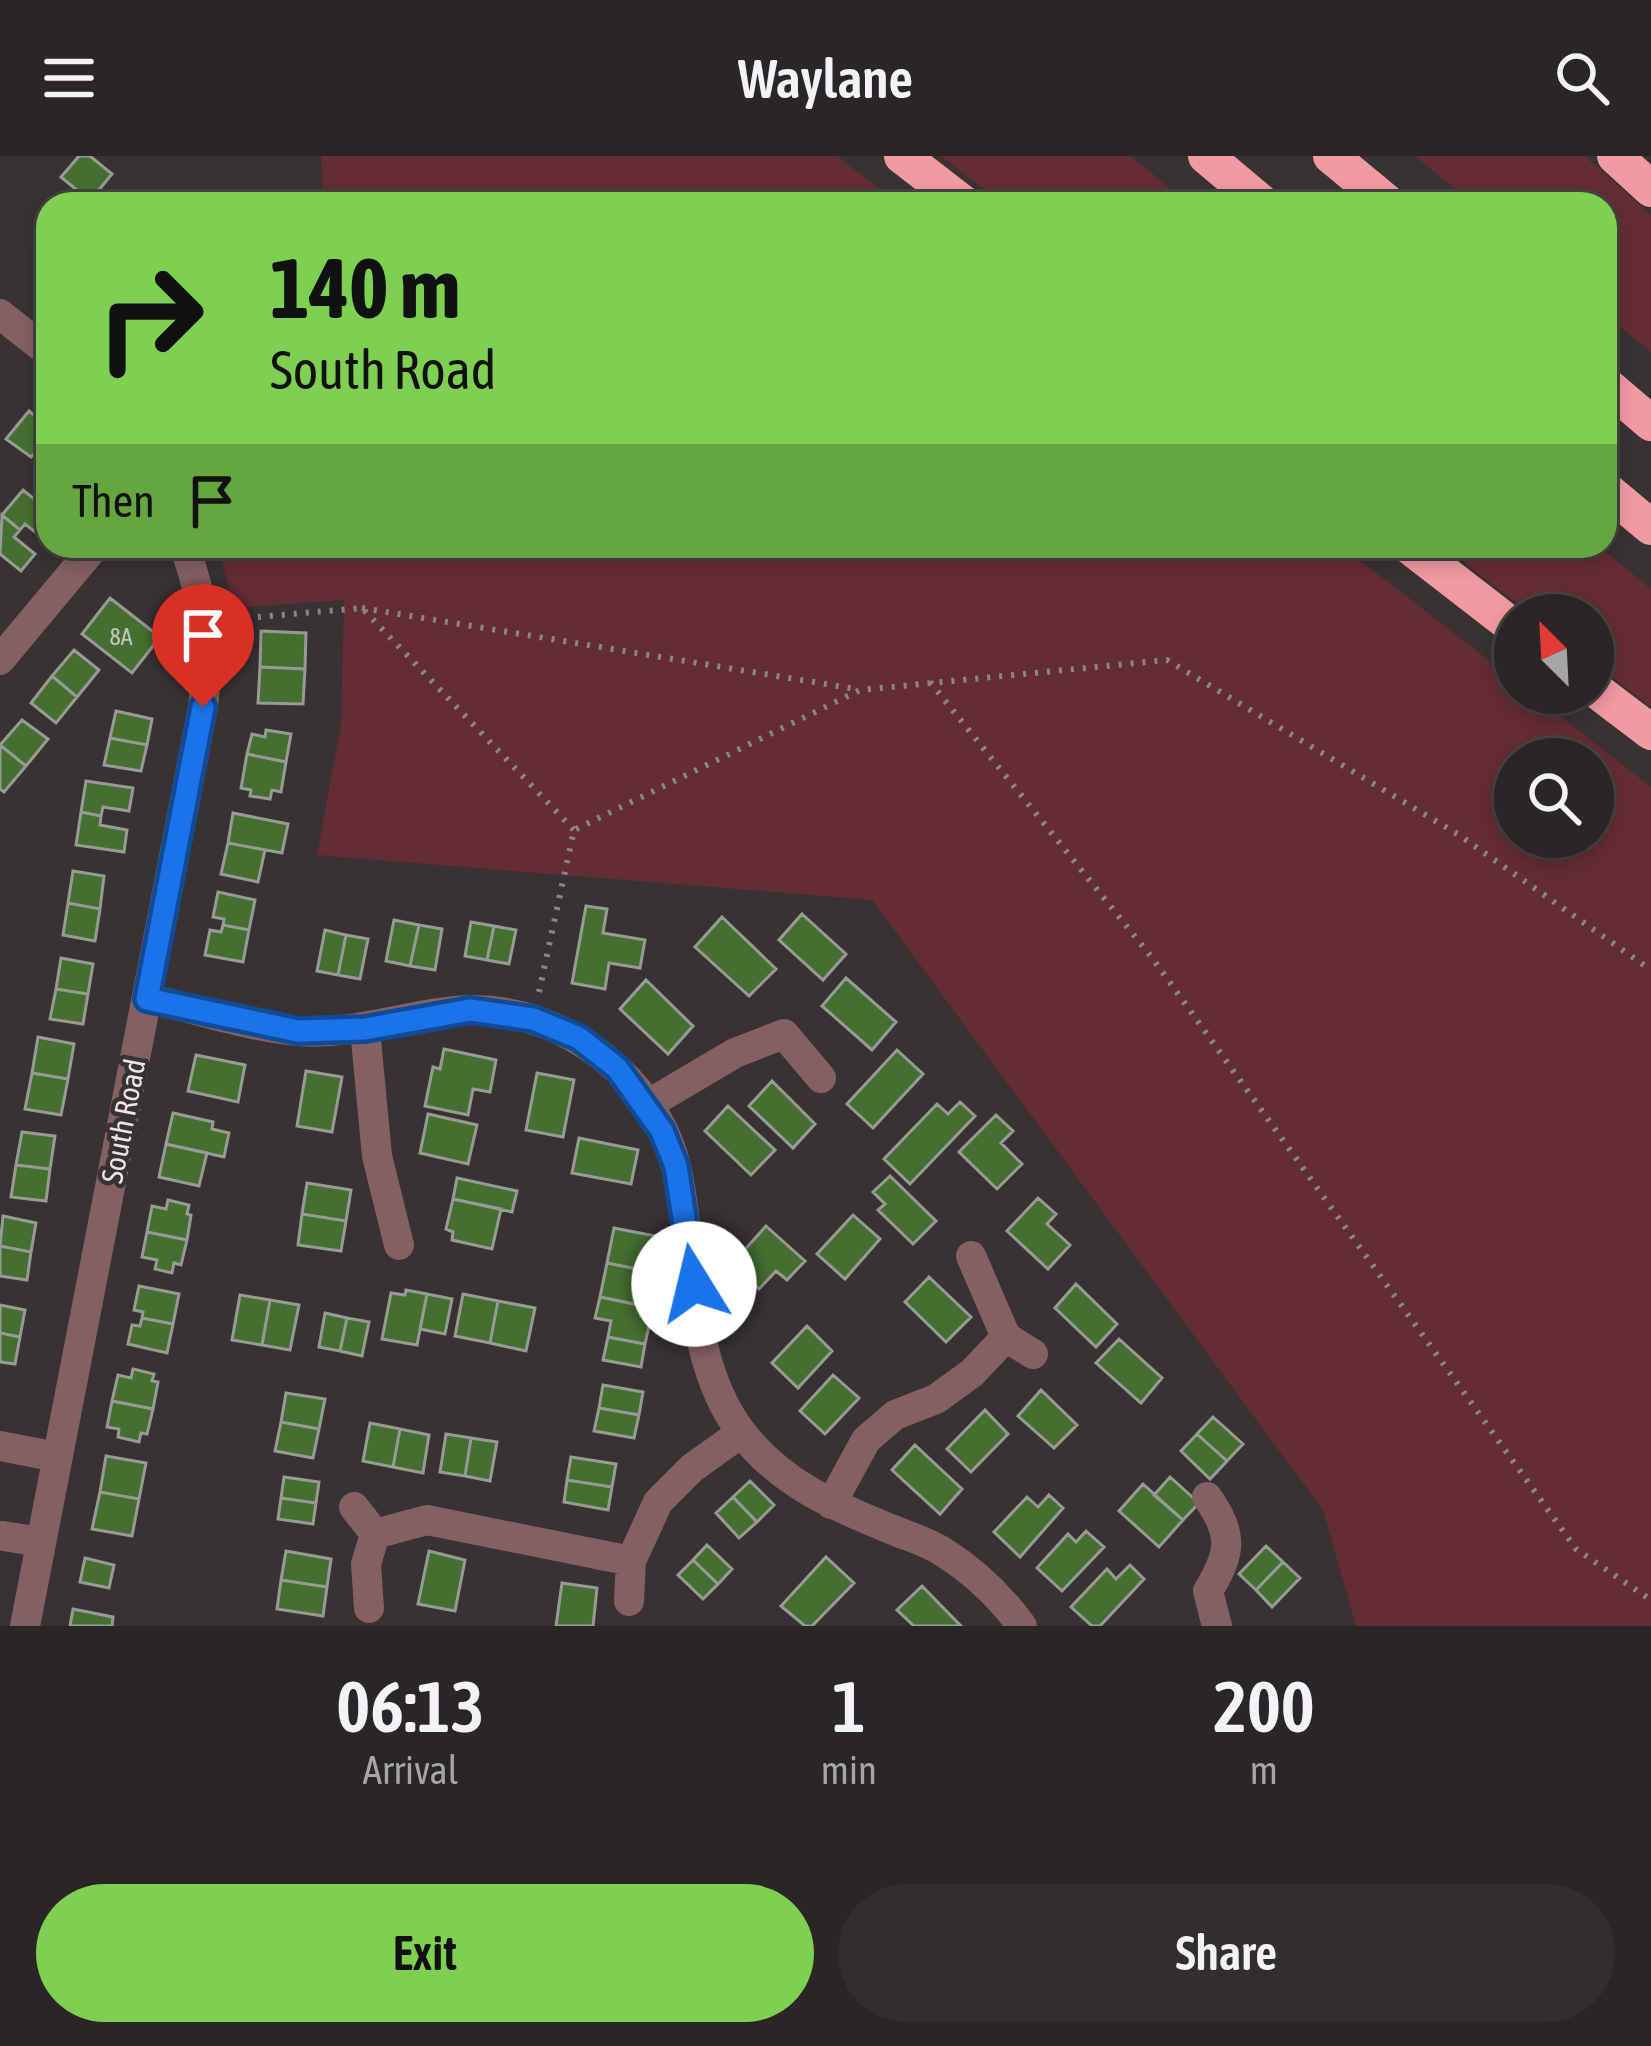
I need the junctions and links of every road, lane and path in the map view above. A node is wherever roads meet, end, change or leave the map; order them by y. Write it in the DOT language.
graph roads {
  1 [pos="902,156"];
  2 [pos="1206,156"];
  3 [pos="1331,156"];
  4 [pos="1615,156"];
  5 [pos="1651,189"];
  6 [pos="948,192"];
  7 [pos="1249,192"];
  8 [pos="1374,192"];
  9 [pos="0,314"];
  10 [pos="36,342"];
  11 [pos="1617,394"];
  12 [pos="1651,423"];
  13 [pos="1617,499"];
  14 [pos="1651,527"];
  15 [pos="84,558"];
  16 [pos="188,558"];
  17 [pos="1425,558"];
  18 [pos="362,608"];
  19 [pos="1494,612"];
  20 [pos="206,621"];
  21 [pos="0,660"];
  22 [pos="930,682"];
  23 [pos="860,690"];
  24 [pos="1614,704"];
  25 [pos="1651,732"];
  26 [pos="574,830"];
  27 [pos="1651,970"];
  28 [pos="147,999"];
  29 [pos="533,1019"];
  30 [pos="365,1029"];
  31 [pos="821,1078"];
  32 [pos="646,1105"];
  33 [pos="399,1245"];
  34 [pos="971,1256"];
  35 [pos="1006,1336"];
  36 [pos="1033,1354"];
  37 [pos="741,1432"];
  38 [pos="0,1446"];
  39 [pos="57,1457"];
  40 [pos="1207,1497"];
  41 [pos="831,1504"];
  42 [pos="354,1507"];
  43 [pos="375,1534"];
  44 [pos="3,1537"];
  45 [pos="41,1542"];
  46 [pos="631,1561"];
  47 [pos="1651,1600"];
  48 [pos="629,1601"];
  49 [pos="369,1608"];
  50 [pos="1217,1622"];
  51 [pos="25,1626"];
  52 [pos="1022,1626"];
  1 -- 6 [label="highway"];
  2 -- 7 [label="highway"];
  3 -- 8 [label="highway"];
  4 -- 5 [label="highway"];
  9 -- 10 [label="street"];
  11 -- 12 [label="highway"];
  13 -- 14 [label="highway"];
  15 -- 21 [label="street"];
  16 -- 20 [label="street, South Road"];
  17 -- 19 [label="highway"];
  18 -- 20 [label="path"];
  18 -- 23 [label="path"];
  18 -- 26 [label="path"];
  20 -- 28 [label="street, South Road"];
  22 -- 23 [label="path"];
  22 -- 27 [label="path"];
  22 -- 47 [label="path"];
  23 -- 26 [label="path"];
  24 -- 25 [label="highway"];
  26 -- 29 [label="path"];
  28 -- 30 [label="street"];
  28 -- 39 [label="street, South Road"];
  29 -- 30 [label="street"];
  29 -- 32 [label="street"];
  30 -- 33 [label="street"];
  31 -- 32 [label="street"];
  32 -- 37 [label="street"];
  34 -- 35 [label="street"];
  35 -- 36 [label="street"];
  35 -- 41 [label="street"];
  37 -- 41 [label="street"];
  37 -- 46 [label="street"];
  38 -- 39 [label="street"];
  39 -- 45 [label="street, South Road"];
  40 -- 50 [label="street"];
  41 -- 52 [label="street"];
  42 -- 43 [label="street"];
  43 -- 46 [label="street"];
  43 -- 49 [label="street"];
  44 -- 45 [label="street"];
  45 -- 51 [label="street, South Road"];
  46 -- 48 [label="street"];
}
